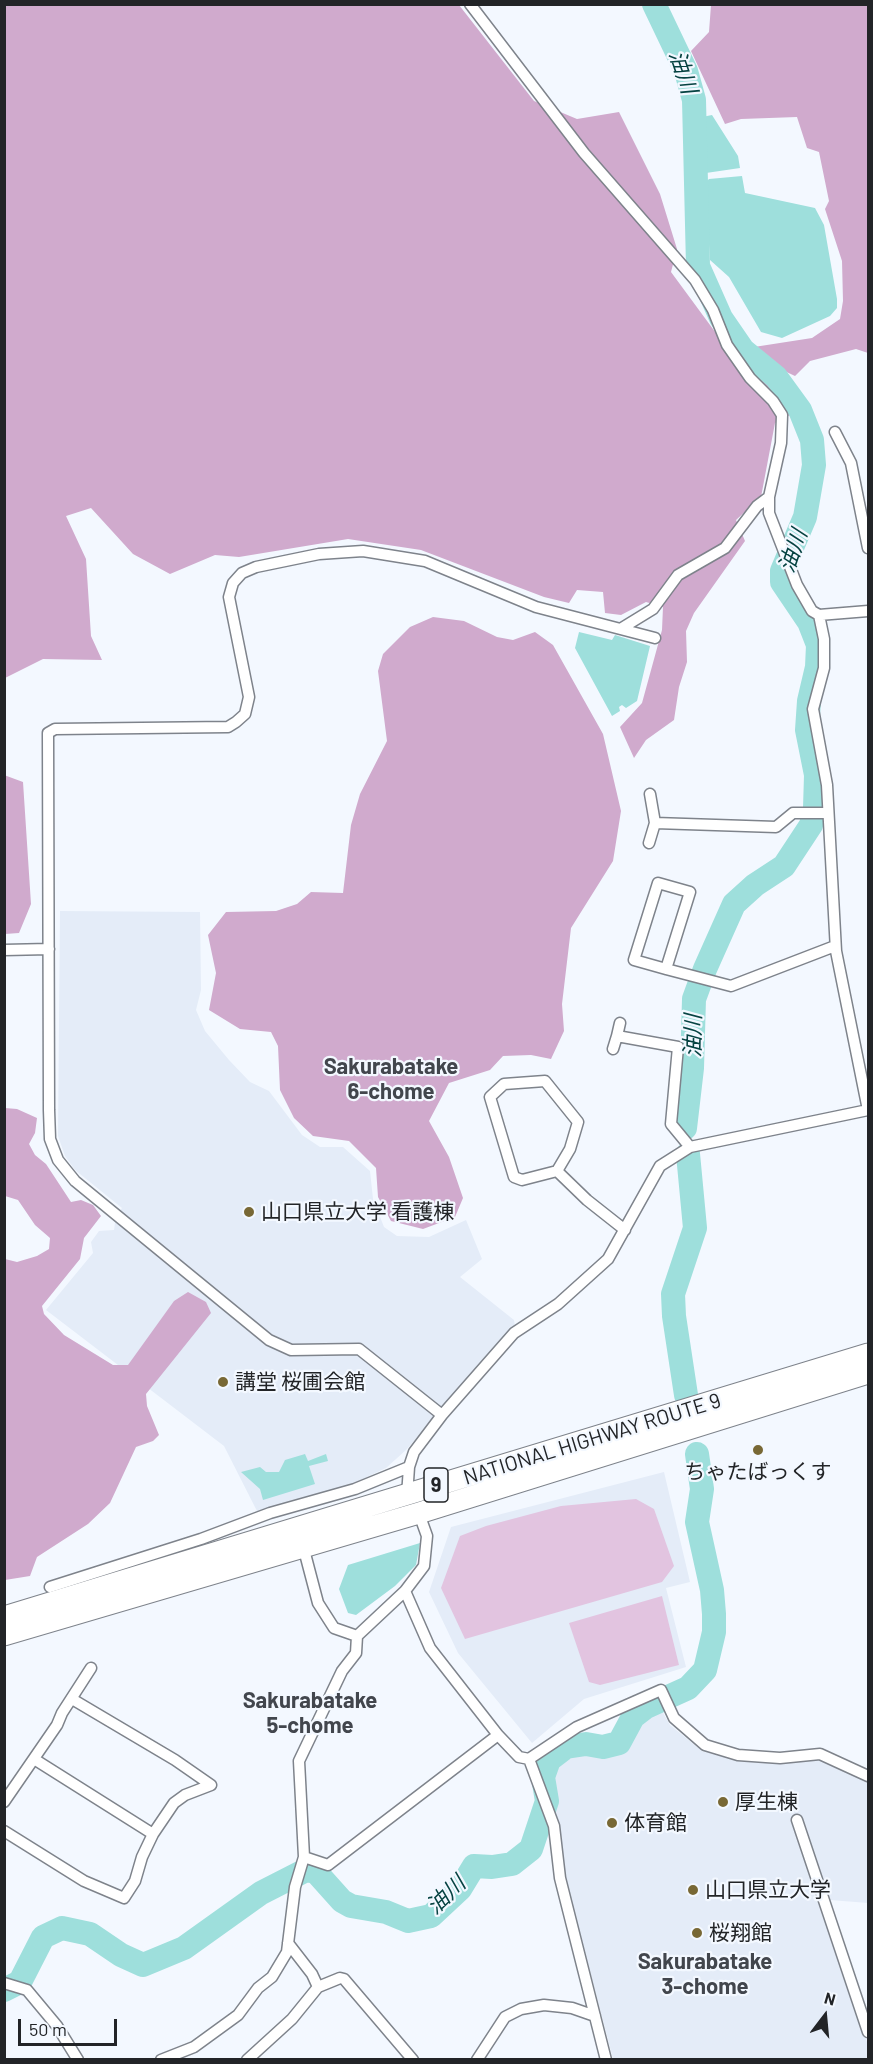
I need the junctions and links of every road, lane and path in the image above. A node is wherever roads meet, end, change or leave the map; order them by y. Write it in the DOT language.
graph roads {
  1 [pos="470,4"];
  2 [pos="835,432"];
  3 [pos="769,497"];
  4 [pos="868,548"];
  5 [pos="868,611"];
  6 [pos="819,615"];
  7 [pos="622,628"];
  8 [pos="655,638"];
  9 [pos="650,794"];
  10 [pos="828,813"];
  11 [pos="655,823"];
  12 [pos="649,843"];
  13 [pos="835,946"];
  14 [pos="49,949"];
  15 [pos="4,950"];
  16 [pos="666,969"];
  17 [pos="620,1023"];
  18 [pos="617,1036"];
  19 [pos="613,1049"];
  20 [pos="868,1110"];
  21 [pos="690,1147"];
  22 [pos="557,1171"];
  23 [pos="625,1230"];
  24 [pos="868,1354"];
  25 [pos="868,1373"];
  26 [pos="442,1415"];
  27 [pos="409,1467"];
  28 [pos="405,1494"];
  29 [pos="419,1513"];
  30 [pos="303,1546"];
  31 [pos="50,1587"];
  32 [pos="405,1591"];
  33 [pos="4,1617"];
  34 [pos="4,1635"];
  35 [pos="357,1636"];
  36 [pos="91,1668"];
  37 [pos="72,1699"];
  38 [pos="498,1735"];
  39 [pos="34,1759"];
  40 [pos="529,1759"];
  41 [pos="868,1776"];
  42 [pos="4,1802"];
  43 [pos="797,1820"];
  44 [pos="4,1831"];
  45 [pos="153,1834"];
  46 [pos="304,1857"];
  47 [pos="288,1943"];
  48 [pos="4,1983"];
  49 [pos="318,1987"];
  50 [pos="595,2016"];
  51 [pos="868,2032"];
  52 [pos="78,2060"];
  53 [pos="161,2060"];
  54 [pos="247,2060"];
  55 [pos="413,2060"];
  56 [pos="477,2060"];
  57 [pos="606,2060"];
  1 -- 3 [label="street"];
  2 -- 4 [label="street"];
  3 -- 6 [label="street"];
  3 -- 7 [label="street"];
  5 -- 6 [label="street"];
  6 -- 10 [label="street"];
  7 -- 8 [label="street"];
  7 -- 14 [label="street"];
  9 -- 11 [label="street"];
  10 -- 11 [label="street"];
  10 -- 13 [label="street"];
  11 -- 12 [label="street"];
  13 -- 16 [label="street"];
  13 -- 20 [label="street"];
  14 -- 15 [label="street"];
  14 -- 26 [label="street"];
  16 -- 16 [label="street"];
  17 -- 18 [label="street"];
  18 -- 19 [label="street"];
  18 -- 21 [label="street"];
  20 -- 21 [label="street"];
  21 -- 23 [label="street"];
  22 -- 22 [label="street"];
  22 -- 23 [label="street"];
  23 -- 26 [label="street"];
  24 -- 28 [label="highway, NATIONAL HIGHWAY ROUTE 9 / 9"];
  25 -- 29 [label="highway, NATIONAL HIGHWAY ROUTE 9 / 9"];
  26 -- 27 [label="street"];
  27 -- 28 [label="street"];
  27 -- 31 [label="street"];
  28 -- 29 [label="street"];
  28 -- 33 [label="highway, NATIONAL HIGHWAY ROUTE 9 / 9"];
  29 -- 30 [label="highway, NATIONAL HIGHWAY ROUTE 9 / 9"];
  29 -- 32 [label="street"];
  30 -- 34 [label="highway, NATIONAL HIGHWAY ROUTE 9 / 9"];
  30 -- 35 [label="street"];
  32 -- 35 [label="street"];
  32 -- 38 [label="street"];
  35 -- 46 [label="street"];
  36 -- 37 [label="street"];
  37 -- 39 [label="street"];
  37 -- 45 [label="street"];
  38 -- 40 [label="street"];
  38 -- 46 [label="street"];
  39 -- 42 [label="street"];
  39 -- 45 [label="street"];
  40 -- 41 [label="street"];
  40 -- 50 [label="street"];
  43 -- 51 [label="street"];
  44 -- 45 [label="street"];
  46 -- 47 [label="street"];
  47 -- 49 [label="street"];
  47 -- 53 [label="street"];
  48 -- 52 [label="street"];
  49 -- 54 [label="street"];
  49 -- 55 [label="street"];
  50 -- 56 [label="street"];
  50 -- 57 [label="street"];
}
